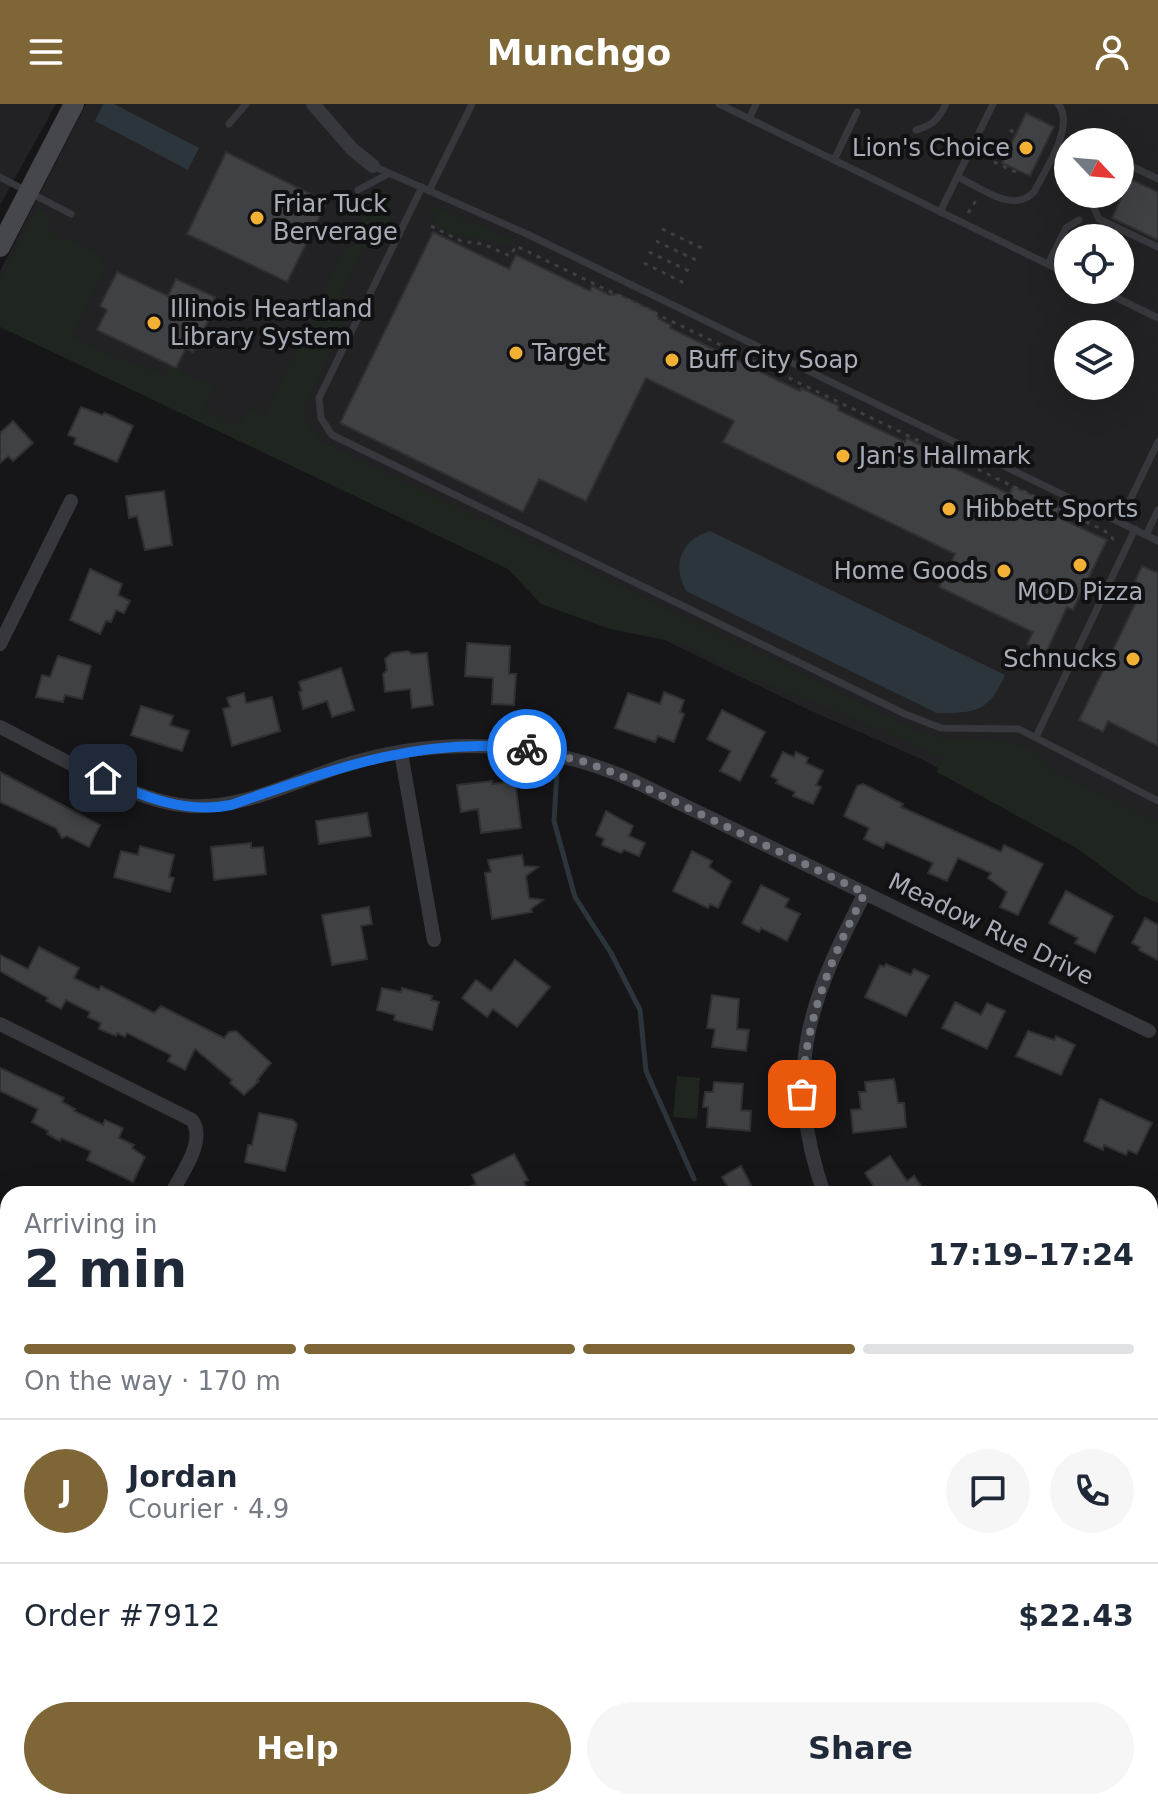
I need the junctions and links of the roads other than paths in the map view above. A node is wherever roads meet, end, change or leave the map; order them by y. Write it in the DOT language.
graph roads {
  1 [pos="246,104"];
  2 [pos="313,104"];
  3 [pos="472,104"];
  4 [pos="719,104"];
  5 [pos="756,104"];
  6 [pos="946,104"];
  7 [pos="993,104"];
  8 [pos="1058,104"];
  9 [pos="68,106"];
  10 [pos="857,112"];
  11 [pos="749,119"];
  12 [pos="229,124"];
  13 [pos="916,130"];
  14 [pos="834,160"];
  15 [pos="373,166"];
  16 [pos="1134,167"];
  17 [pos="388,174"];
  18 [pos="0,177"];
  19 [pos="958,177"];
  20 [pos="1158,179"];
  21 [pos="426,189"];
  22 [pos="358,190"];
  23 [pos="29,192"];
  24 [pos="1094,208"];
  25 [pos="940,212"];
  26 [pos="71,214"];
  27 [pos="1079,220"];
  28 [pos="0,247"];
  29 [pos="1158,247"];
  30 [pos="1048,264"];
  31 [pos="1054,267"];
  32 [pos="1130,304"];
  33 [pos="1158,318"];
  34 [pos="1158,442"];
  35 [pos="71,501"];
  36 [pos="1158,510"];
  37 [pos="1120,521"];
  38 [pos="1135,529"];
  39 [pos="1146,535"];
  40 [pos="1158,541"];
  41 [pos="0,644"];
  42 [pos="0,727"];
  43 [pos="1036,737"];
  44 [pos="401,753"];
  45 [pos="1158,801"];
  46 [pos="865,893"];
  47 [pos="434,940"];
  48 [pos="0,1024"];
  49 [pos="1149,1031"];
  50 [pos="175,1186"];
  51 [pos="821,1186"];
  1 -- 12 [label="lane"];
  2 -- 15 [label="street"];
  3 -- 21 [label="lane"];
  4 -- 11 [label="lane"];
  5 -- 11 [label="lane"];
  6 -- 13 [label="lane"];
  7 -- 19 [label="lane"];
  8 -- 19 [label="lane"];
  9 -- 23 [label="street"];
  10 -- 14 [label="lane"];
  11 -- 14 [label="lane"];
  14 -- 25 [label="lane"];
  15 -- 17 [label="lane"];
  16 -- 20 [label="lane"];
  17 -- 21 [label="lane"];
  17 -- 22 [label="lane"];
  18 -- 23 [label="lane"];
  19 -- 25 [label="lane"];
  21 -- 37 [label="lane"];
  21 -- 43 [label="lane"];
  23 -- 26 [label="lane"];
  23 -- 28 [label="street"];
  24 -- 29 [label="lane"];
  25 -- 30 [label="lane"];
  27 -- 30 [label="lane"];
  30 -- 31 [label="lane"];
  32 -- 33 [label="lane"];
  34 -- 37 [label="lane"];
  35 -- 41 [label="street"];
  36 -- 39 [label="lane"];
  37 -- 38 [label="lane"];
  38 -- 39 [label="lane"];
  38 -- 43 [label="lane"];
  39 -- 40 [label="lane"];
  42 -- 44 [label="street, Meadow Rue Drive"];
  43 -- 45 [label="lane"];
  44 -- 46 [label="street, Meadow Rue Drive"];
  44 -- 47 [label="street"];
  46 -- 49 [label="street, Meadow Rue Drive"];
  46 -- 51 [label="street"];
  48 -- 50 [label="street"];
}
